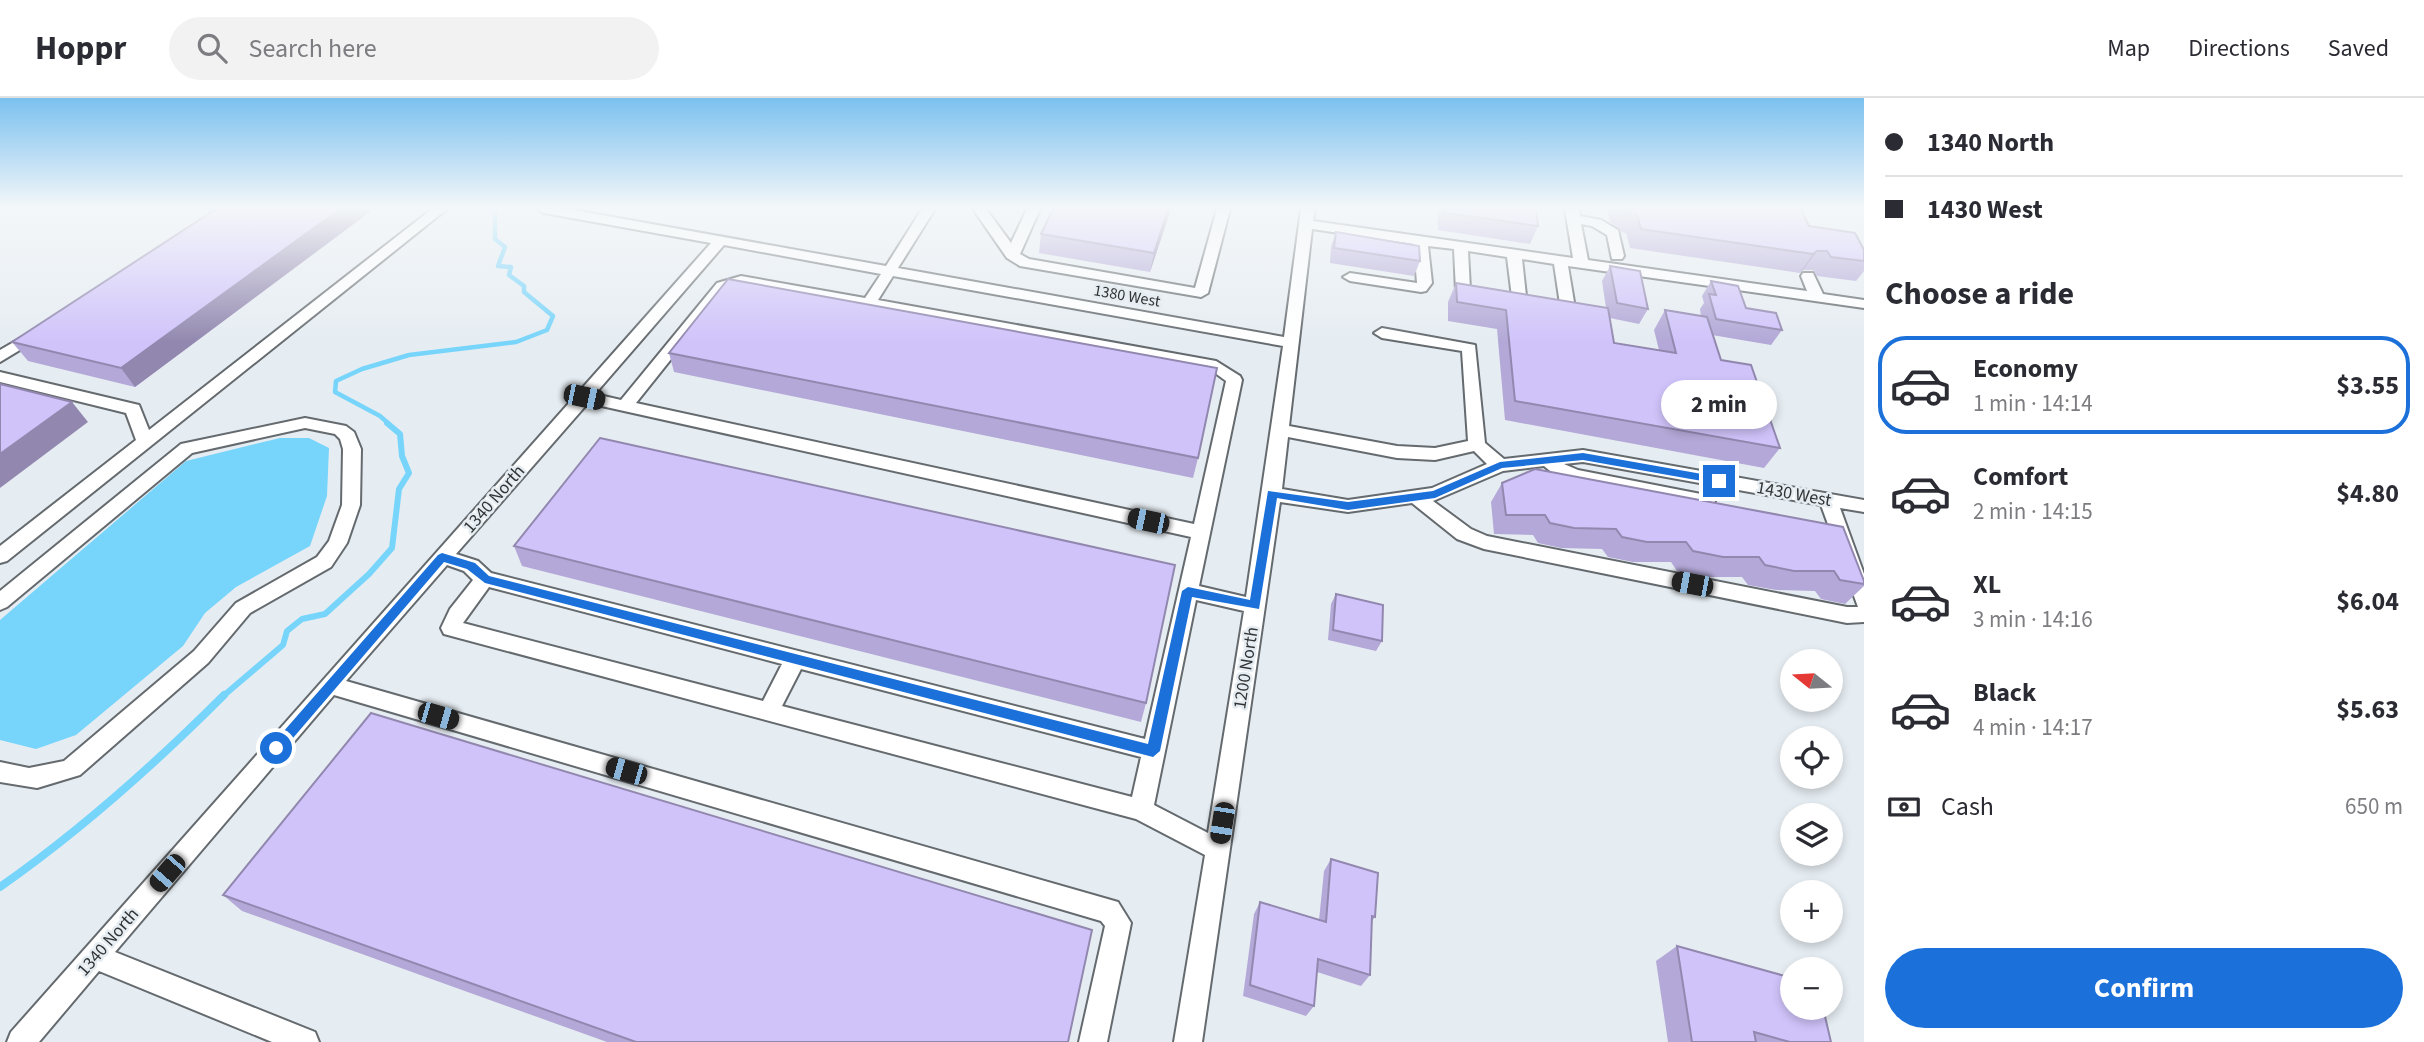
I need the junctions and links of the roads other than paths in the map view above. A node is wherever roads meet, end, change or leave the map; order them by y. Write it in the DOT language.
graph roads {
  1 [pos="386,253"];
  2 [pos="710,253"];
  3 [pos="784,253"];
  4 [pos="901,253"];
  5 [pos="1212,253"];
  6 [pos="1302,253"];
  7 [pos="1422,253"];
  8 [pos="1461,253"];
  9 [pos="1508,253"];
  10 [pos="1579,253"];
  11 [pos="1514,254"];
  12 [pos="1012,255"];
  13 [pos="1560,260"];
  14 [pos="1691,260"];
  15 [pos="1581,263"];
  16 [pos="889,271"];
  17 [pos="1808,276"];
  18 [pos="1350,277"];
  19 [pos="1697,280"];
  20 [pos="1818,298"];
  21 [pos="869,303"];
  22 [pos="1509,303"];
  23 [pos="1864,304"];
  24 [pos="45,328"];
  25 [pos="1382,333"];
  26 [pos="1291,342"];
  27 [pos="0,358"];
  28 [pos="0,377"];
  29 [pos="584,397"];
  30 [pos="625,406"];
  31 [pos="1280,430"];
  32 [pos="145,442"];
  33 [pos="1477,446"];
  34 [pos="1546,458"];
  35 [pos="1500,465"];
  36 [pos="1272,494"];
  37 [pos="1416,497"];
  38 [pos="1828,500"];
  39 [pos="1719,504"];
  40 [pos="1864,506"];
  41 [pos="1811,522"];
  42 [pos="1838,527"];
  43 [pos="1200,532"];
  44 [pos="0,556"];
  45 [pos="442,558"];
  46 [pos="485,579"];
  47 [pos="1188,591"];
  48 [pos="1864,601"];
  49 [pos="0,602"];
  50 [pos="1255,606"];
  51 [pos="1864,614"];
  52 [pos="795,659"];
  53 [pos="330,685"];
  54 [pos="768,712"];
  55 [pos="1153,751"];
  56 [pos="0,772"];
  57 [pos="1141,810"];
  58 [pos="1218,850"];
  59 [pos="95,957"];
  60 [pos="21,1042"];
  61 [pos="305,1042"];
  62 [pos="1093,1042"];
  63 [pos="1188,1042"];
  1 -- 32 [label="street"];
  2 -- 29 [label="street, 1340 North"];
  3 -- 16 [label="street, 1380 West"];
  4 -- 16 [label="street"];
  5 -- 12 [label="street"];
  6 -- 26 [label="street, 1200 North"];
  7 -- 18 [label="street"];
  8 -- 22 [label="street"];
  9 -- 11 [label="street"];
  10 -- 15 [label="street"];
  11 -- 13 [label="street"];
  11 -- 22 [label="lane"];
  13 -- 15 [label="street"];
  13 -- 22 [label="street"];
  14 -- 19 [label="street"];
  15 -- 19 [label="street"];
  16 -- 21 [label="street"];
  16 -- 26 [label="street, 1380 West"];
  17 -- 20 [label="street"];
  19 -- 20 [label="street"];
  20 -- 23 [label="street"];
  21 -- 30 [label="street"];
  21 -- 43 [label="street"];
  24 -- 27 [label="street"];
  25 -- 33 [label="street"];
  26 -- 31 [label="street, 1200 North"];
  28 -- 32 [label="street"];
  29 -- 30 [label="street"];
  29 -- 45 [label="street, 1340 North"];
  30 -- 43 [label="street"];
  31 -- 33 [label="street"];
  31 -- 36 [label="street, 1200 North"];
  32 -- 44 [label="street"];
  33 -- 35 [label="street"];
  34 -- 35 [label="street, 1430 West"];
  34 -- 38 [label="street, 1430 West"];
  34 -- 39 [label="street"];
  35 -- 37 [label="street, 1430 West"];
  36 -- 37 [label="street, 1430 West"];
  36 -- 50 [label="street, 1200 North"];
  37 -- 51 [label="street"];
  38 -- 40 [label="street, 1430 West"];
  38 -- 42 [label="street"];
  41 -- 42 [label="street"];
  42 -- 48 [label="street"];
  43 -- 47 [label="street"];
  45 -- 46 [label="street"];
  45 -- 53 [label="street, 1340 North"];
  46 -- 52 [label="street"];
  46 -- 54 [label="street"];
  47 -- 50 [label="street"];
  47 -- 55 [label="street"];
  49 -- 56 [label="street"];
  50 -- 58 [label="street, 1200 North"];
  52 -- 54 [label="street"];
  52 -- 55 [label="street"];
  53 -- 59 [label="street, 1340 North"];
  53 -- 62 [label="street"];
  54 -- 57 [label="street"];
  55 -- 57 [label="street"];
  57 -- 58 [label="street"];
  58 -- 63 [label="street, 1200 North"];
  59 -- 60 [label="street, 1340 North"];
  59 -- 61 [label="street"];
}
